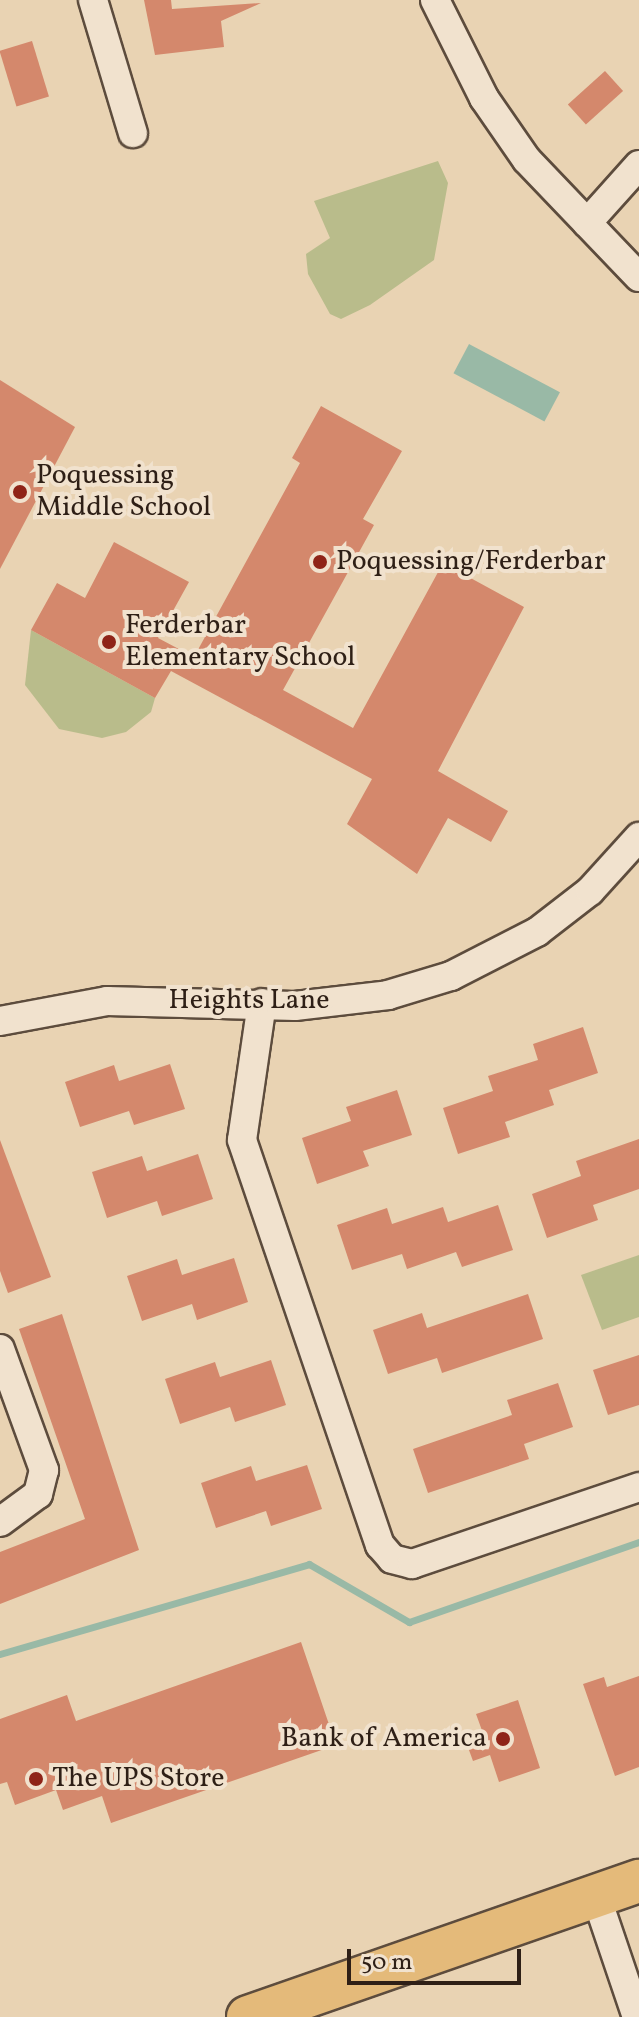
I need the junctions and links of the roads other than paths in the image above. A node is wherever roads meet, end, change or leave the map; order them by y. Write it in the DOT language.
graph roads {
  1 [pos="93,0"];
  2 [pos="435,0"];
  3 [pos="133,133"];
  4 [pos="639,165"];
  5 [pos="587,223"];
  6 [pos="639,277"];
  7 [pos="639,837"];
  8 [pos="262,1003"];
  9 [pos="0,1021"];
  10 [pos="0,1349"];
  11 [pos="639,1487"];
  12 [pos="0,1522"];
  13 [pos="639,1881"];
  14 [pos="596,1896"];
  15 [pos="248,2017"];
  16 [pos="637,2017"];
  1 -- 3 [label="street"];
  2 -- 5 [label="street"];
  4 -- 5 [label="street"];
  5 -- 6 [label="street"];
  7 -- 8 [label="street, Heights Lane"];
  8 -- 9 [label="street, Heights Lane"];
  8 -- 11 [label="street"];
  10 -- 12 [label="street"];
  13 -- 14 [label="main road"];
  14 -- 15 [label="main road"];
  14 -- 16 [label="street"];
}
